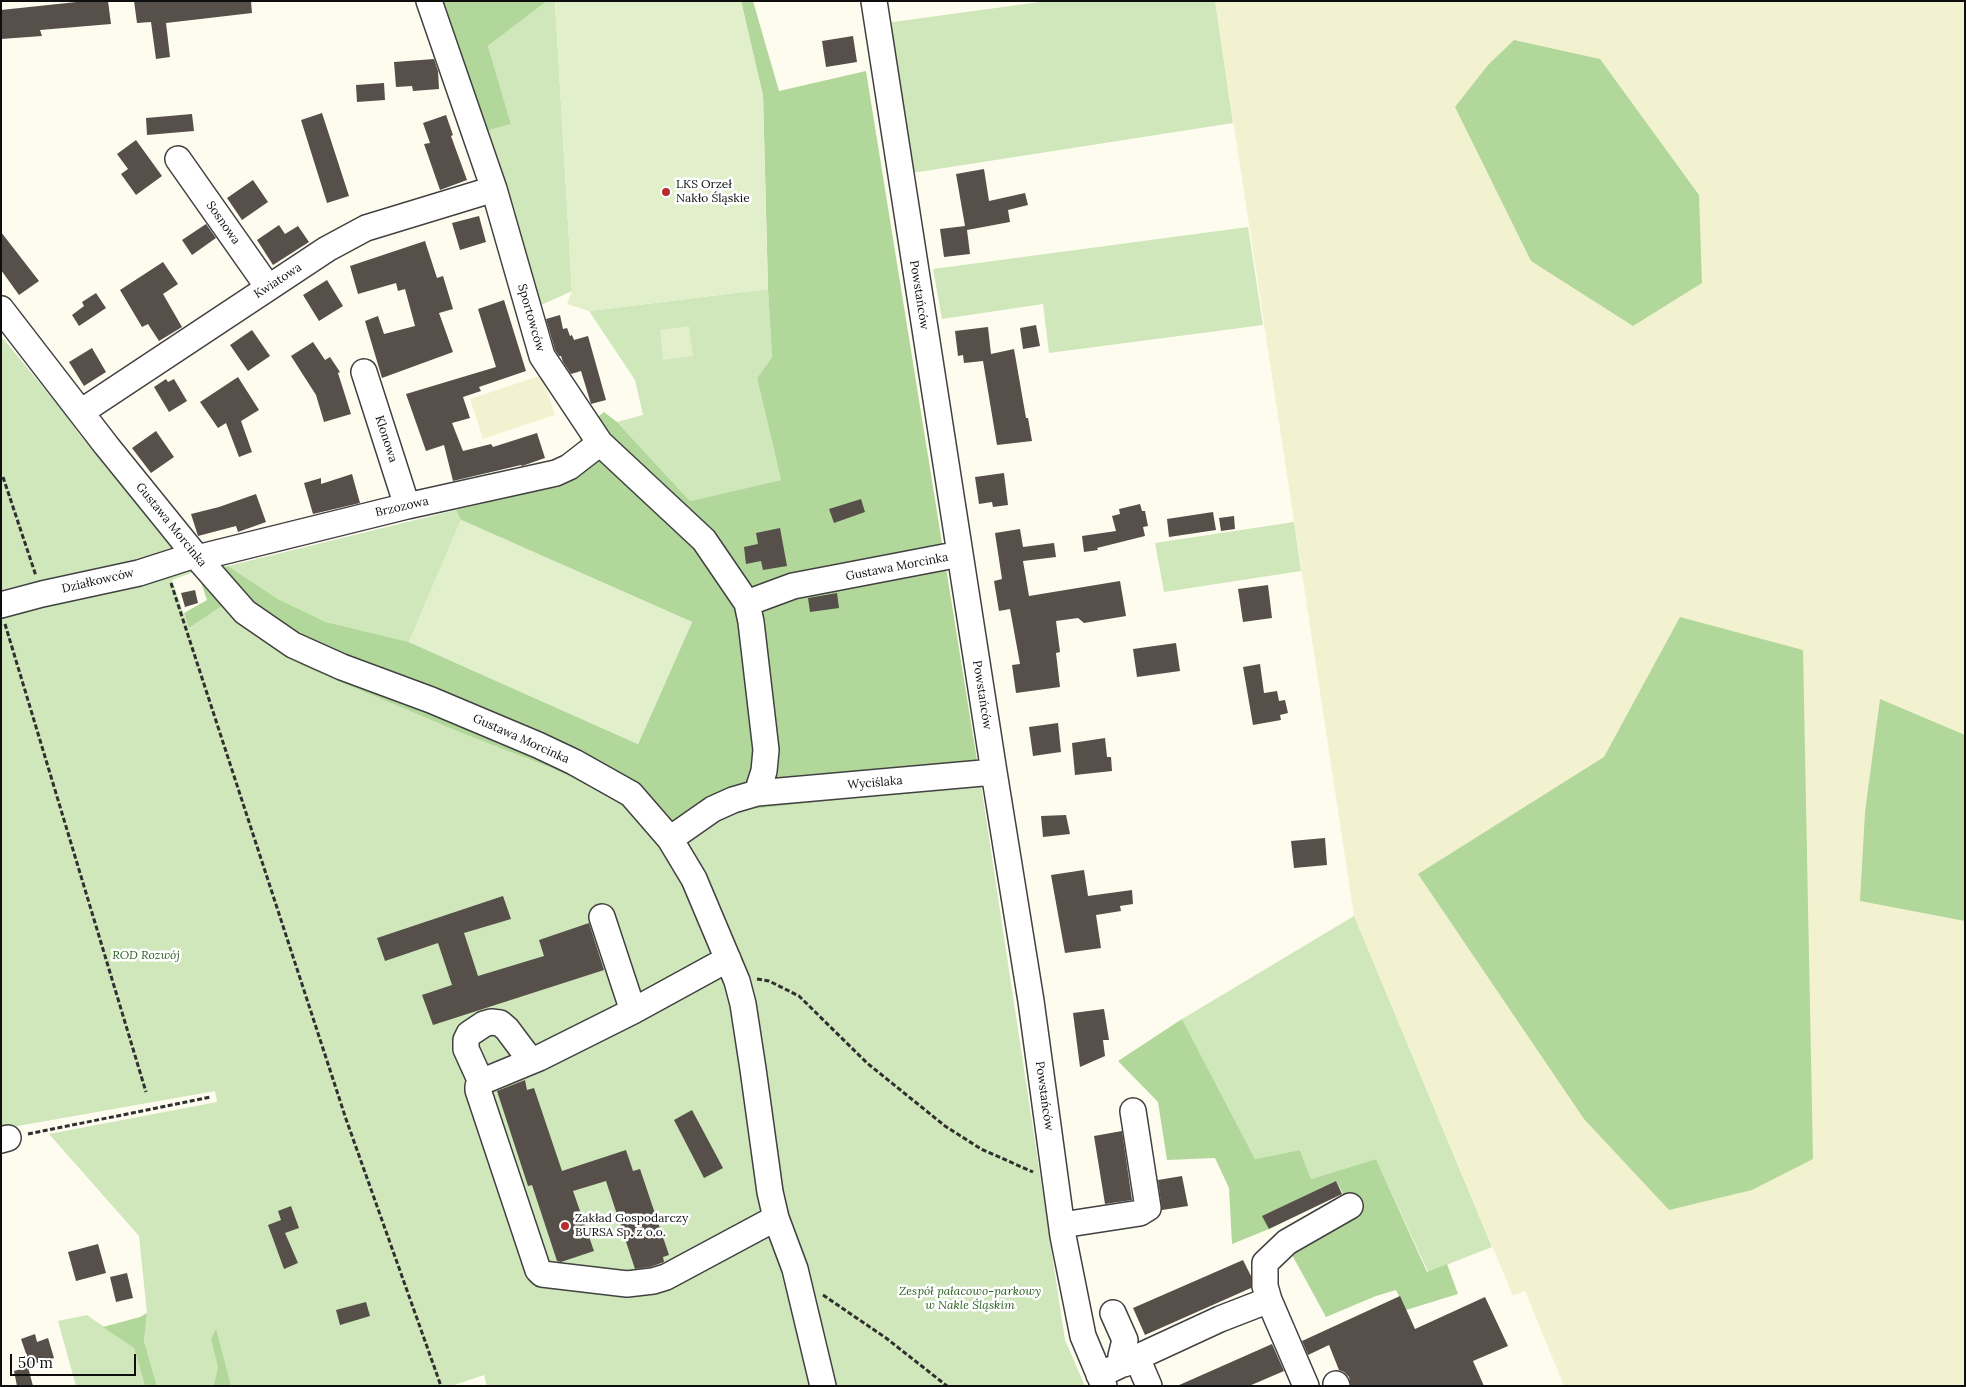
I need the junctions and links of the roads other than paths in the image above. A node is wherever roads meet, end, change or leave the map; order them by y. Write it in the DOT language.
graph roads {
  1 [pos="429,1"];
  2 [pos="874,1"];
  3 [pos="178,159"];
  4 [pos="494,189"];
  5 [pos="268,287"];
  6 [pos="1,309"];
  7 [pos="364,372"];
  8 [pos="81,412"];
  9 [pos="600,443"];
  10 [pos="407,506"];
  11 [pos="960,554"];
  12 [pos="196,556"];
  13 [pos="747,603"];
  14 [pos="3,613"];
  15 [pos="994,772"];
  16 [pos="757,793"];
  17 [pos="670,839"];
  18 [pos="602,918"];
  19 [pos="731,967"];
  20 [pos="633,1010"];
  21 [pos="531,1061"];
  22 [pos="481,1082"];
  23 [pos="1133,1111"];
  24 [pos="1350,1206"];
  25 [pos="776,1218"];
  26 [pos="1062,1225"];
  27 [pos="1269,1300"];
  28 [pos="1113,1313"];
  29 [pos="1130,1361"];
  30 [pos="1101,1380"];
  31 [pos="1300,1384"];
  32 [pos="823,1386"];
  33 [pos="1149,1386"];
  1 -- 4 [label="street, Sportowców"];
  2 -- 11 [label="street, Powstańców"];
  3 -- 5 [label="street, Sosnowa"];
  4 -- 5 [label="street, Kwiatowa"];
  4 -- 9 [label="street, Sportowców"];
  5 -- 8 [label="street, Kwiatowa"];
  6 -- 8 [label="street, Gustawa Morcinka"];
  7 -- 10 [label="street, Klonowa"];
  8 -- 12 [label="street, Gustawa Morcinka"];
  9 -- 10 [label="street, Brzozowa"];
  9 -- 13 [label="street, Sportowców"];
  10 -- 12 [label="street, Brzozowa"];
  11 -- 13 [label="street, Gustawa Morcinka"];
  11 -- 15 [label="street, Powstańców"];
  12 -- 14 [label="street, Działkowców"];
  12 -- 17 [label="street, Gustawa Morcinka"];
  13 -- 16 [label="street"];
  15 -- 16 [label="street, Wyciślaka"];
  15 -- 26 [label="street, Powstańców"];
  16 -- 17 [label="street"];
  17 -- 19 [label="street, Gustawa Morcinka"];
  18 -- 20 [label="street"];
  19 -- 20 [label="street"];
  19 -- 25 [label="street, Gustawa Morcinka"];
  20 -- 21 [label="street"];
  21 -- 22 [label="street"];
  21 -- 22 [label="street"];
  22 -- 25 [label="street"];
  23 -- 26 [label="street"];
  24 -- 27 [label="street"];
  25 -- 32 [label="street, Gustawa Morcinka"];
  26 -- 30 [label="street, Powstańców"];
  27 -- 29 [label="street"];
  27 -- 31 [label="street"];
  28 -- 29 [label="street"];
  29 -- 30 [label="street"];
  29 -- 33 [label="street"];
}
